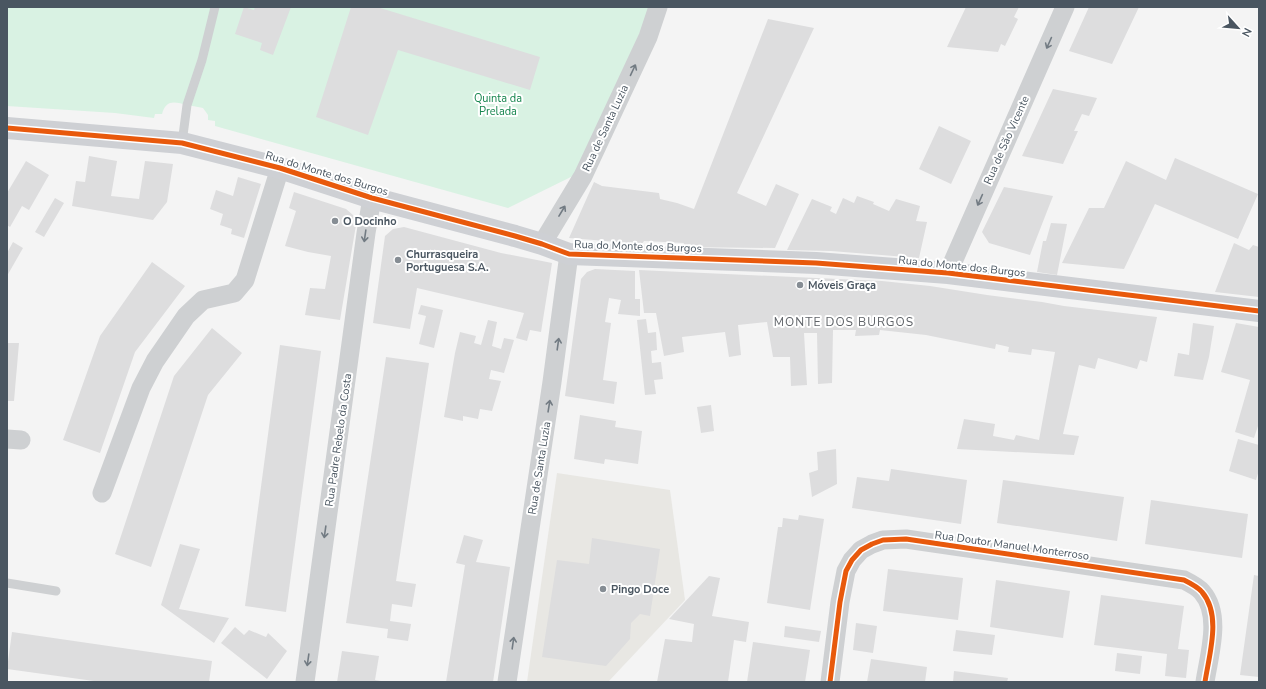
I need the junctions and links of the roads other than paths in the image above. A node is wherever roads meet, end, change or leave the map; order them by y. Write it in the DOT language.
graph roads {
  1 [pos="215,7"];
  2 [pos="658,7"];
  3 [pos="1065,7"];
  4 [pos="7,128"];
  5 [pos="182,143"];
  6 [pos="280,168"];
  7 [pos="372,198"];
  8 [pos="542,244"];
  9 [pos="569,254"];
  10 [pos="948,273"];
  11 [pos="1259,311"];
  12 [pos="102,493"];
  13 [pos="7,583"];
  14 [pos="56,590"];
  15 [pos="305,682"];
  16 [pos="507,682"];
  17 [pos="830,682"];
  18 [pos="1205,682"];
  1 -- 5 [label="lane"];
  8 -- 2 [label="street, Rua de Santa Luzia, one-way"];
  3 -- 10 [label="street, Rua de São Vicente, one-way"];
  4 -- 5 [label="main road, Rua do Monte dos Burgos"];
  5 -- 6 [label="main road, Rua do Monte dos Burgos"];
  6 -- 7 [label="main road, Rua do Monte dos Burgos"];
  6 -- 12 [label="street"];
  7 -- 8 [label="main road, Rua do Monte dos Burgos"];
  7 -- 15 [label="street, Rua Padre Rebelo da Costa, one-way"];
  8 -- 9 [label="main road, Rua do Monte dos Burgos"];
  9 -- 10 [label="main road, Rua do Monte dos Burgos"];
  16 -- 9 [label="street, Rua de Santa Luzia, one-way"];
  10 -- 11 [label="main road, Rua do Monte dos Burgos"];
  13 -- 14 [label="lane"];
  17 -- 18 [label="street, Rua Doutor Manuel Monterroso"];
}
